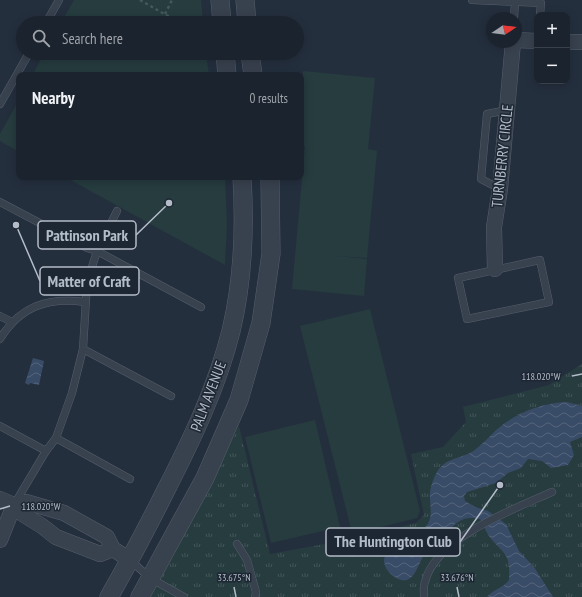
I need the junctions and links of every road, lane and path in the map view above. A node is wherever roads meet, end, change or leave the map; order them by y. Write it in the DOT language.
graph roads {
  1 [pos="59,0"];
  2 [pos="140,0"];
  3 [pos="172,0"];
  4 [pos="220,0"];
  5 [pos="245,0"];
  6 [pos="472,0"];
  7 [pos="515,2"];
  8 [pos="514,12"];
  9 [pos="540,12"];
  10 [pos="165,14"];
  11 [pos="50,16"];
  12 [pos="168,16"];
  13 [pos="221,16"];
  14 [pos="246,16"];
  15 [pos="522,40"];
  16 [pos="534,41"];
  17 [pos="570,42"];
  18 [pos="582,42"];
  19 [pos="512,48"];
  20 [pos="25,60"];
  21 [pos="226,60"];
  22 [pos="251,60"];
  23 [pos="18,72"];
  24 [pos="227,72"];
  25 [pos="253,72"];
  26 [pos="16,76"];
  27 [pos="0,104"];
  28 [pos="507,110"];
  29 [pos="242,180"];
  30 [pos="270,180"];
  31 [pos="500,189"];
  32 [pos="0,202"];
  33 [pos="117,211"];
  34 [pos="97,251"];
  35 [pos="496,269"];
  36 [pos="85,302"];
  37 [pos="200,307"];
  38 [pos="0,316"];
  39 [pos="12,322"];
  40 [pos="0,339"];
  41 [pos="83,349"];
  42 [pos="171,396"];
  43 [pos="0,426"];
  44 [pos="56,438"];
  45 [pos="46,451"];
  46 [pos="130,479"];
  47 [pos="552,492"];
  48 [pos="7,502"];
  49 [pos="64,513"];
  50 [pos="52,535"];
  51 [pos="0,540"];
  52 [pos="237,544"];
  53 [pos="113,549"];
  54 [pos="130,560"];
  55 [pos="150,578"];
  56 [pos="109,597"];
  57 [pos="140,597"];
  58 [pos="184,597"];
  59 [pos="255,597"];
  60 [pos="424,597"];
  1 -- 11 [label="lane"];
  2 -- 10 [label="path"];
  3 -- 10 [label="path"];
  4 -- 13 [label="street"];
  5 -- 14 [label="street"];
  6 -- 7 [label="lane"];
  7 -- 8 [label="lane"];
  7 -- 9 [label="lane"];
  10 -- 12 [label="path"];
  15 -- 16 [label="street"];
  17 -- 18 [label="street"];
  19 -- 28 [label="street, TURNBERRY CIRCLE"];
  20 -- 23 [label="lane"];
  21 -- 24 [label="street"];
  22 -- 25 [label="street"];
  26 -- 27 [label="lane"];
  28 -- 31 [label="street, TURNBERRY CIRCLE"];
  28 -- 31 [label="lane"];
  29 -- 54 [label="street, PALM AVENUE"];
  30 -- 55 [label="street, PALM AVENUE"];
  31 -- 35 [label="street, TURNBERRY CIRCLE"];
  32 -- 34 [label="lane"];
  33 -- 34 [label="lane"];
  34 -- 36 [label="lane"];
  34 -- 37 [label="lane"];
  35 -- 35 [label="lane"];
  36 -- 39 [label="lane"];
  36 -- 41 [label="lane"];
  38 -- 39 [label="lane"];
  39 -- 40 [label="lane"];
  41 -- 42 [label="lane"];
  41 -- 44 [label="lane"];
  43 -- 45 [label="lane"];
  44 -- 45 [label="lane"];
  44 -- 46 [label="lane"];
  45 -- 48 [label="lane"];
  47 -- 60 [label="lane"];
  48 -- 49 [label="street"];
  48 -- 50 [label="street"];
  48 -- 51 [label="street"];
  49 -- 50 [label="street"];
  49 -- 53 [label="street"];
  50 -- 53 [label="street"];
  52 -- 59 [label="lane"];
  53 -- 54 [label="street"];
  54 -- 55 [label="lane"];
  54 -- 56 [label="street, PALM AVENUE"];
  55 -- 57 [label="street, PALM AVENUE"];
  55 -- 58 [label="lane"];
}
